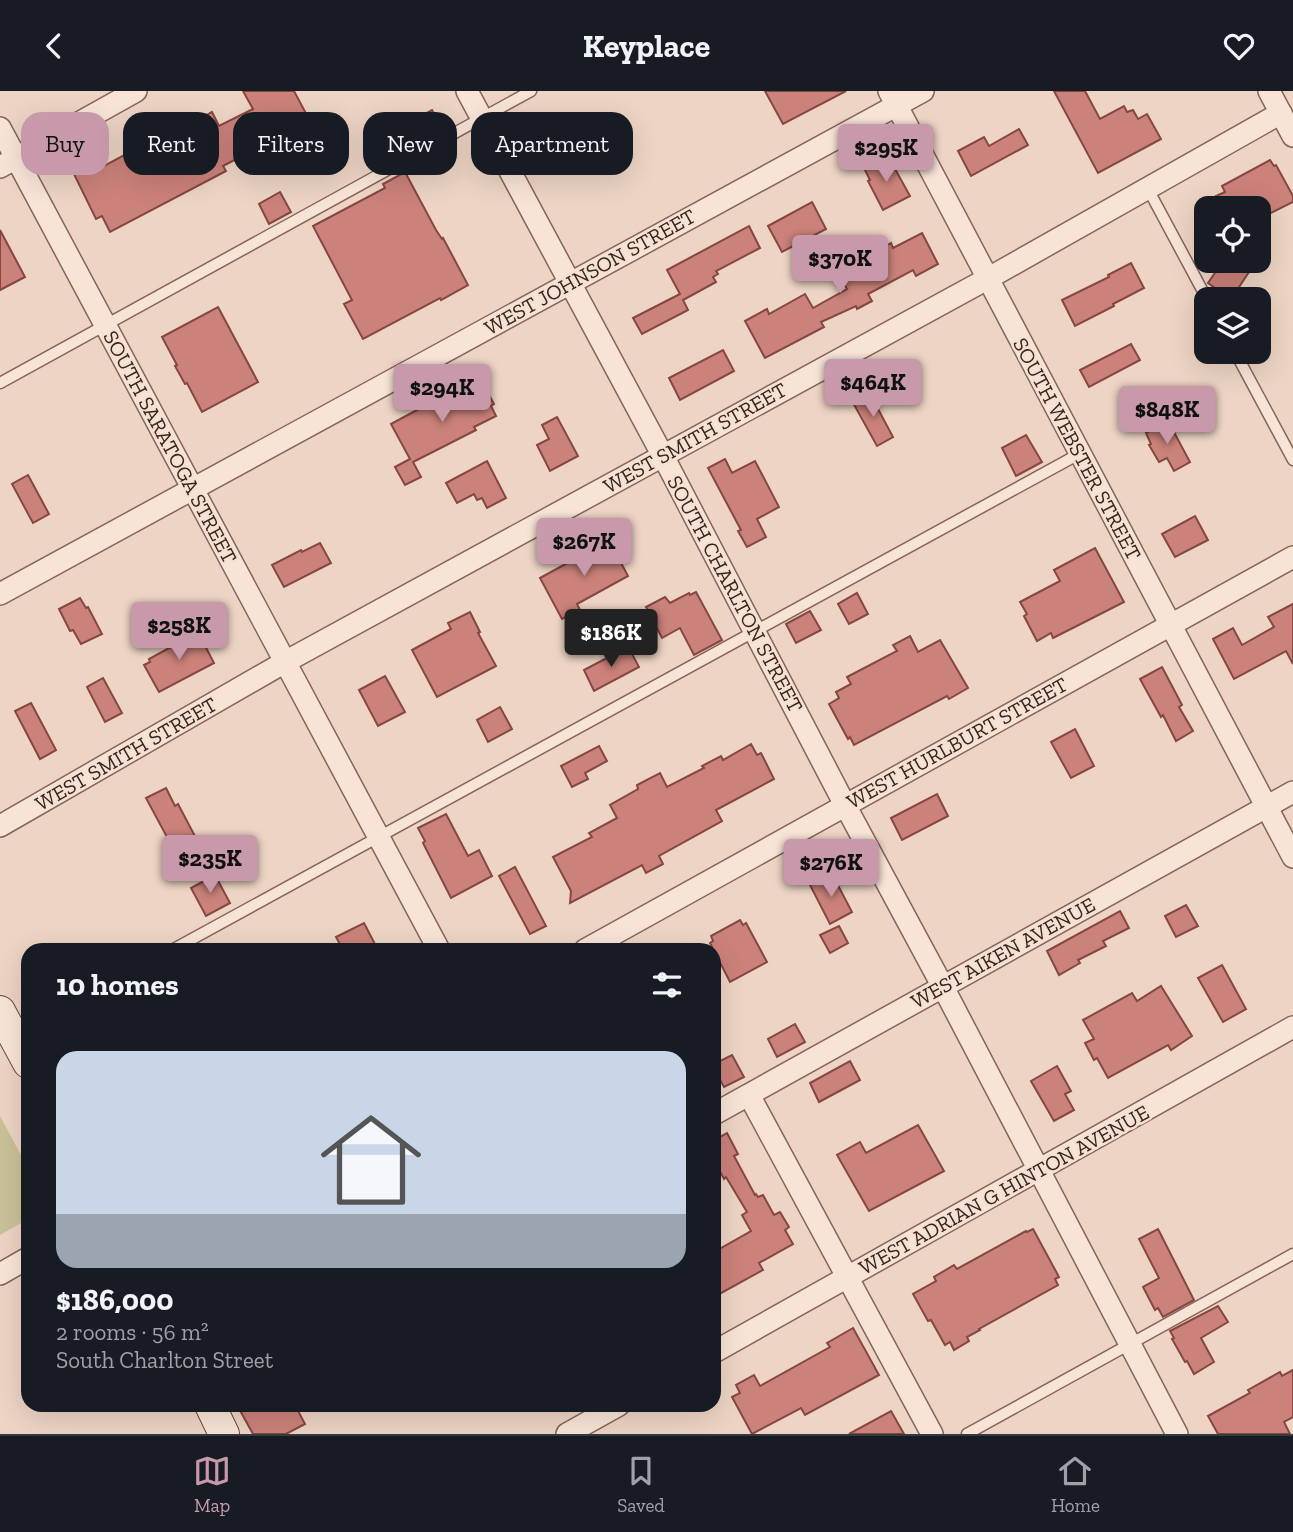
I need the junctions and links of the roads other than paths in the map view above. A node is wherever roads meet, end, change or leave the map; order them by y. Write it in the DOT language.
graph roads {
  1 [pos="136,91"];
  2 [pos="467,91"];
  3 [pos="531,91"];
  4 [pos="923,91"];
  5 [pos="1269,91"];
  6 [pos="893,98"];
  7 [pos="478,112"];
  8 [pos="491,112"];
  9 [pos="1281,113"];
  10 [pos="471,123"];
  11 [pos="0,128"];
  12 [pos="1293,136"];
  13 [pos="8,162"];
  14 [pos="512,175"];
  15 [pos="1147,189"];
  16 [pos="987,279"];
  17 [pos="570,283"];
  18 [pos="1200,287"];
  19 [pos="105,324"];
  20 [pos="1241,364"];
  21 [pos="0,383"];
  22 [pos="1079,453"];
  23 [pos="663,456"];
  24 [pos="1293,460"];
  25 [pos="193,489"];
  26 [pos="1293,557"];
  27 [pos="0,594"];
  28 [pos="1170,625"];
  29 [pos="755,630"];
  30 [pos="285,661"];
  31 [pos="1293,792"];
  32 [pos="845,806"];
  33 [pos="1266,807"];
  34 [pos="0,826"];
  35 [pos="378,836"];
  36 [pos="1293,856"];
  37 [pos="185,943"];
  38 [pos="435,943"];
  39 [pos="597,943"];
  40 [pos="943,986"];
  41 [pos="0,1011"];
  42 [pos="1293,1027"];
  43 [pos="21,1045"];
  44 [pos="749,1095"];
  45 [pos="721,1110"];
  46 [pos="1038,1169"];
  47 [pos="1293,1254"];
  48 [pos="21,1262"];
  49 [pos="0,1274"];
  50 [pos="848,1277"];
  51 [pos="1130,1344"];
  52 [pos="721,1348"];
  53 [pos="214,1412"];
  54 [pos="591,1420"];
  55 [pos="225,1434"];
  56 [pos="567,1434"];
  57 [pos="932,1434"];
  58 [pos="967,1434"];
  59 [pos="1177,1434"];
  1 -- 13 [label="street"];
  2 -- 7 [label="street, SOUTH CHARLTON STREET"];
  3 -- 8 [label="lane"];
  4 -- 6 [label="street, WEST JOHNSON STREET"];
  5 -- 9 [label="street"];
  6 -- 16 [label="street, SOUTH WEBSTER STREET"];
  6 -- 17 [label="street, WEST JOHNSON STREET"];
  9 -- 12 [label="street"];
  9 -- 15 [label="street, WEST SMITH STREET"];
  10 -- 19 [label="lane"];
  11 -- 13 [label="street, SOUTH SARATOGA STREET"];
  13 -- 19 [label="street, SOUTH SARATOGA STREET"];
  14 -- 17 [label="street, SOUTH CHARLTON STREET"];
  15 -- 16 [label="street, WEST SMITH STREET"];
  15 -- 18 [label="lane"];
  16 -- 22 [label="street, SOUTH WEBSTER STREET"];
  16 -- 23 [label="street, WEST SMITH STREET"];
  17 -- 23 [label="street, SOUTH CHARLTON STREET"];
  17 -- 25 [label="street, WEST JOHNSON STREET"];
  19 -- 21 [label="lane"];
  19 -- 25 [label="street, SOUTH SARATOGA STREET"];
  20 -- 24 [label="lane"];
  22 -- 28 [label="street, SOUTH WEBSTER STREET"];
  22 -- 29 [label="lane"];
  23 -- 29 [label="street, SOUTH CHARLTON STREET"];
  23 -- 30 [label="street, WEST SMITH STREET"];
  25 -- 27 [label="street, WEST JOHNSON STREET"];
  25 -- 30 [label="street, SOUTH SARATOGA STREET"];
  26 -- 28 [label="street, WEST HURLBURT STREET"];
  28 -- 32 [label="street, WEST HURLBURT STREET"];
  28 -- 33 [label="street, SOUTH WEBSTER STREET"];
  29 -- 32 [label="street, SOUTH CHARLTON STREET"];
  29 -- 35 [label="lane"];
  30 -- 34 [label="street, WEST SMITH STREET"];
  30 -- 35 [label="street, SOUTH SARATOGA STREET"];
  31 -- 33 [label="street, WEST AIKEN AVENUE"];
  32 -- 39 [label="street, WEST HURLBURT STREET"];
  32 -- 40 [label="street, SOUTH CHARLTON STREET"];
  33 -- 36 [label="street, SOUTH WEBSTER STREET"];
  33 -- 40 [label="street, WEST AIKEN AVENUE"];
  35 -- 37 [label="lane"];
  35 -- 38 [label="street, SOUTH SARATOGA STREET"];
  40 -- 44 [label="street, WEST AIKEN AVENUE"];
  40 -- 46 [label="street, SOUTH CHARLTON STREET"];
  41 -- 43 [label="main road"];
  42 -- 46 [label="street, WEST ADRIAN G HINTON AVENUE"];
  44 -- 45 [label="street, WEST AIKEN AVENUE"];
  44 -- 50 [label="street"];
  46 -- 50 [label="street, WEST ADRIAN G HINTON AVENUE"];
  46 -- 51 [label="street, SOUTH CHARLTON STREET"];
  47 -- 51 [label="lane"];
  48 -- 49 [label="street"];
  50 -- 52 [label="street, WEST ADRIAN G HINTON AVENUE"];
  50 -- 57 [label="street"];
  51 -- 58 [label="lane"];
  51 -- 59 [label="street, SOUTH CHARLTON STREET"];
  53 -- 55 [label="main road"];
  54 -- 56 [label="street"];
}
